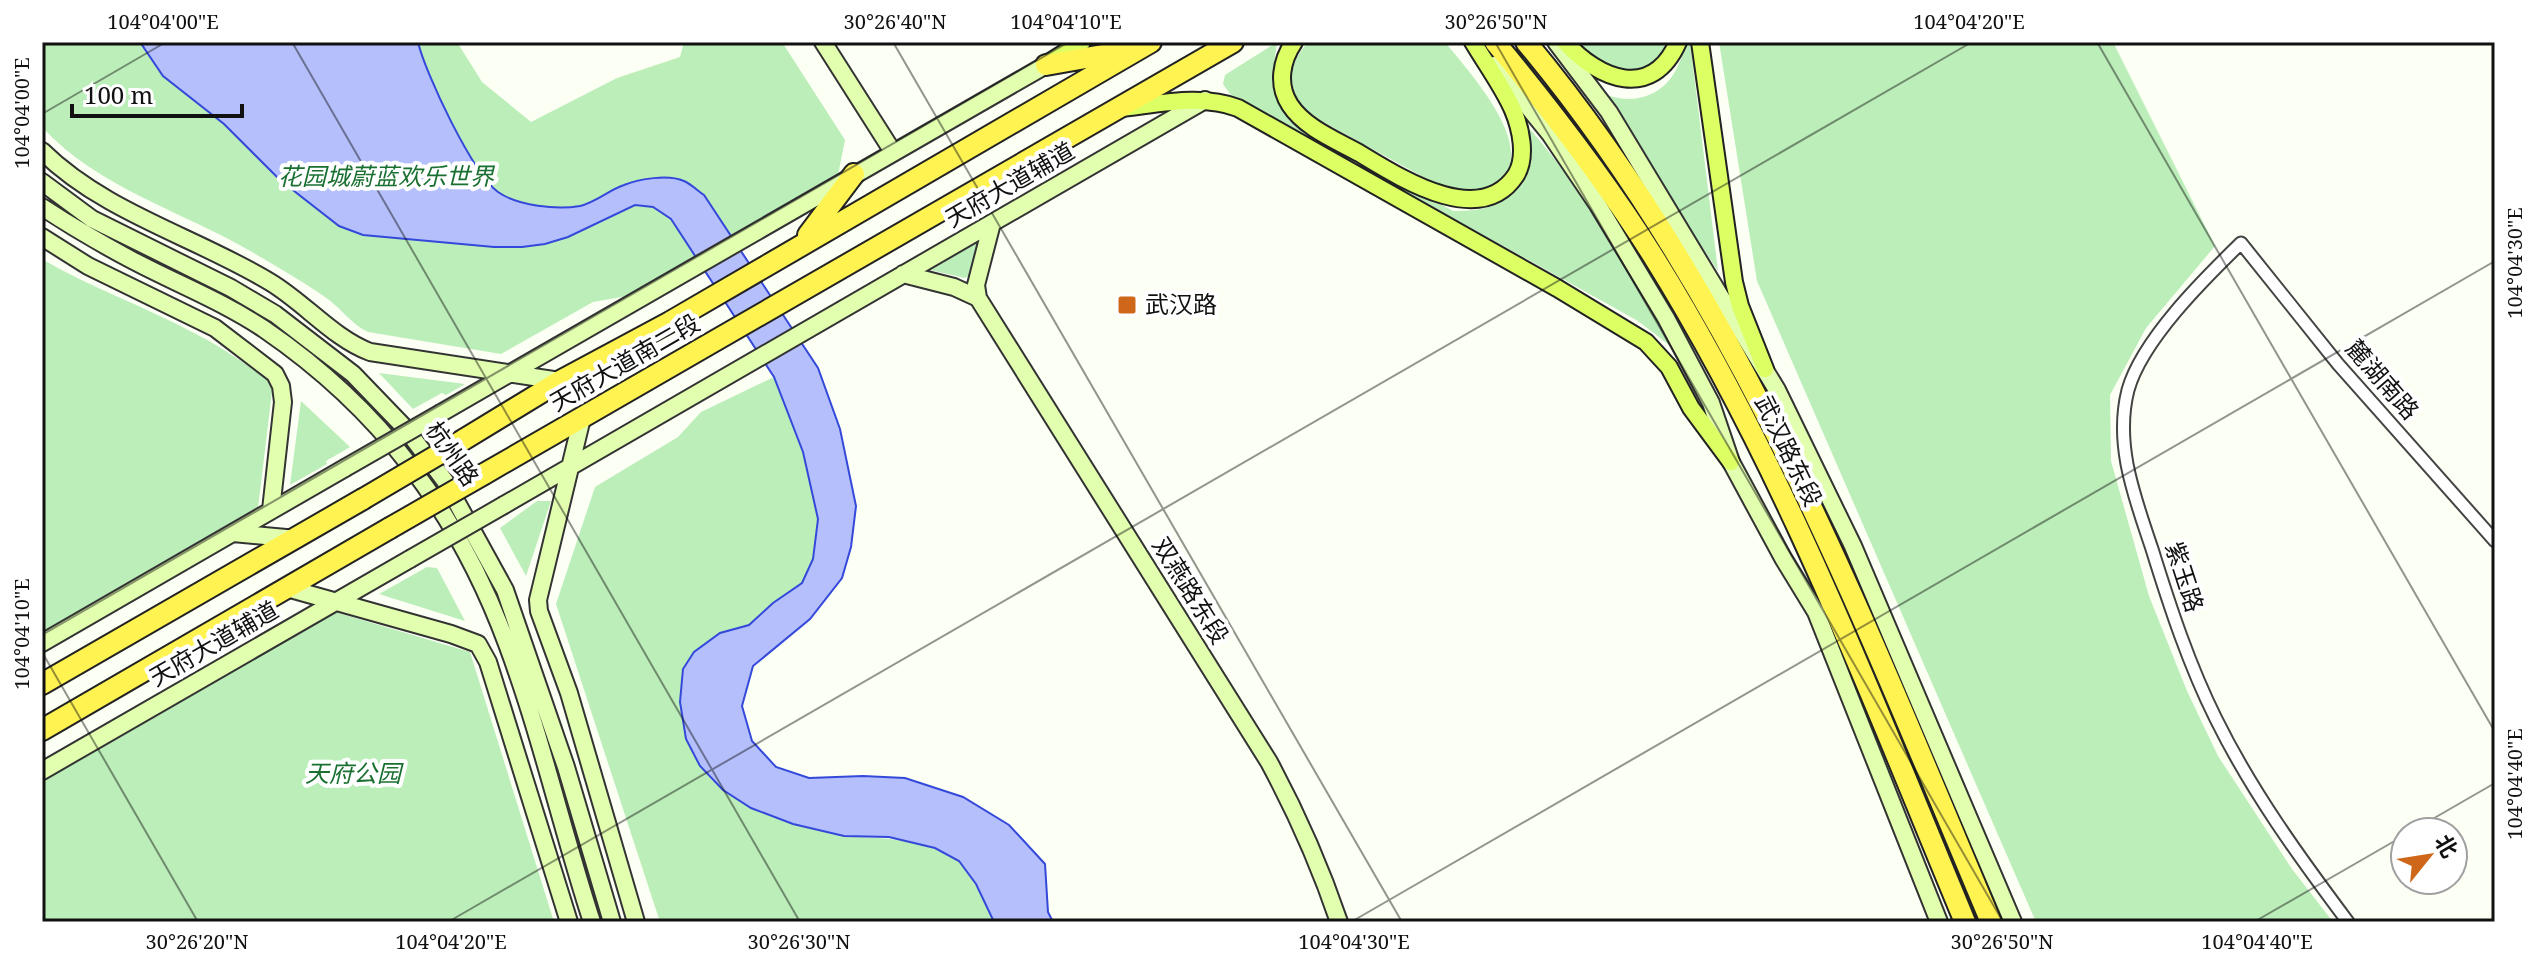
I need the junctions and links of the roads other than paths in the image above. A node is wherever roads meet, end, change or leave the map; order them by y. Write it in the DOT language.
graph roads {
  1 [pos="823,42"];
  2 [pos="1082,42"];
  3 [pos="1233,42"];
  4 [pos="1294,42"];
  5 [pos="1474,42"];
  6 [pos="1495,42"];
  7 [pos="1526,42"];
  8 [pos="1556,42"];
  9 [pos="1565,42"];
  10 [pos="1678,42"];
  11 [pos="1700,42"];
  12 [pos="1146,45"];
  13 [pos="1046,65"];
  14 [pos="1205,100"];
  15 [pos="1119,108"];
  16 [pos="42,151"];
  17 [pos="893,152"];
  18 [pos="854,174"];
  19 [pos="42,182"];
  20 [pos="42,207"];
  21 [pos="992,223"];
  22 [pos="42,237"];
  23 [pos="2241,243"];
  24 [pos="801,244"];
  25 [pos="903,274"];
  26 [pos="978,298"];
  27 [pos="1765,369"];
  28 [pos="508,374"];
  29 [pos="560,381"];
  30 [pos="582,418"];
  31 [pos="1731,462"];
  32 [pos="572,466"];
  33 [pos="271,510"];
  34 [pos="233,533"];
  35 [pos="297,539"];
  36 [pos="2495,541"];
  37 [pos="287,588"];
  38 [pos="336,601"];
  39 [pos="42,643"];
  40 [pos="42,684"];
  41 [pos="42,730"];
  42 [pos="42,771"];
  43 [pos="569,922"];
  44 [pos="592,922"];
  45 [pos="612,922"];
  46 [pos="636,922"];
  47 [pos="1339,922"];
  48 [pos="1939,922"];
  49 [pos="1965,922"];
  50 [pos="1991,922"];
  51 [pos="2013,922"];
  52 [pos="2348,922"];
  1 -- 17 [label="main road"];
  2 -- 13 [label="main road"];
  3 -- 15 [label="highway, 天府大道南二段"];
  4 -- 5 [label="main road"];
  5 -- 31 [label="main road"];
  6 -- 49 [label="highway, 武汉路东段"];
  7 -- 50 [label="highway, 武汉路东段"];
  8 -- 27 [label="main road"];
  9 -- 10 [label="main road"];
  11 -- 27 [label="main road"];
  12 -- 13 [label="highway"];
  12 -- 24 [label="highway, 天府大道南二段"];
  13 -- 17 [label="main road"];
  14 -- 15 [label="main road"];
  14 -- 21 [label="main road, 天府大道辅道"];
  14 -- 31 [label="main road"];
  15 -- 30 [label="highway, 天府大道南二段"];
  16 -- 28 [label="main road"];
  17 -- 18 [label="main road"];
  18 -- 24 [label="highway"];
  18 -- 28 [label="main road"];
  19 -- 45 [label="main road, 杭州路"];
  20 -- 44 [label="main road, 杭州路"];
  21 -- 25 [label="main road, 天府大道辅道"];
  21 -- 26 [label="main road"];
  22 -- 33 [label="main road"];
  23 -- 36 [label="street, 麓湖南路"];
  23 -- 52 [label="street, 紫玉路"];
  24 -- 29 [label="highway, 天府大道南二段"];
  25 -- 26 [label="main road"];
  25 -- 32 [label="main road, 天府大道辅道"];
  26 -- 47 [label="main road, 双燕路东段"];
  27 -- 51 [label="main road"];
  28 -- 29 [label="main road"];
  28 -- 33 [label="main road, bridge"];
  29 -- 35 [label="highway, 天府大道南二段, bridge"];
  30 -- 32 [label="main road"];
  30 -- 37 [label="highway, 天府大道南二段, bridge"];
  31 -- 48 [label="main road"];
  32 -- 38 [label="main road, 天府大道辅道, bridge"];
  32 -- 46 [label="main road"];
  33 -- 34 [label="main road"];
  34 -- 35 [label="main road"];
  34 -- 39 [label="main road"];
  35 -- 40 [label="highway, 天府大道南二段"];
  37 -- 38 [label="main road"];
  37 -- 41 [label="highway, 天府大道南二段"];
  38 -- 42 [label="main road, 天府大道辅道"];
  38 -- 43 [label="main road"];
}
